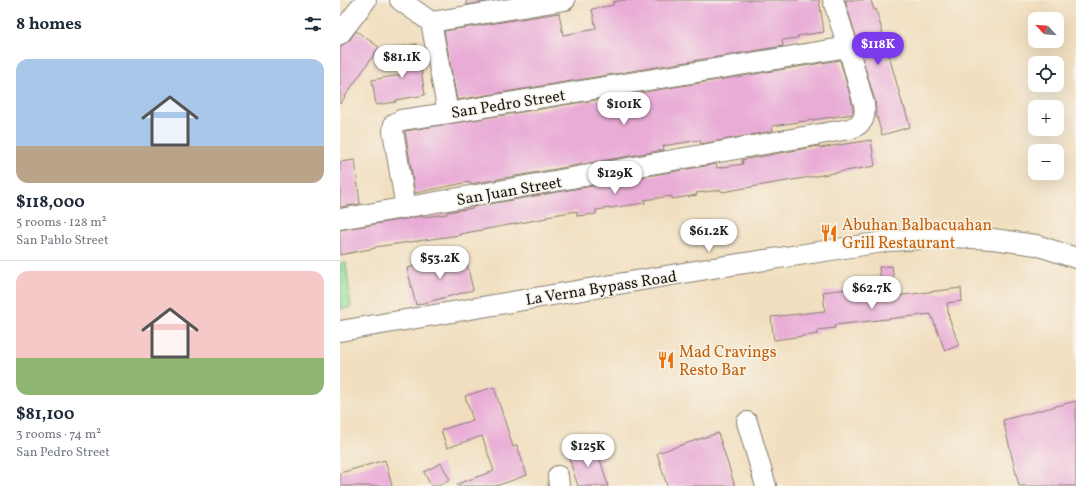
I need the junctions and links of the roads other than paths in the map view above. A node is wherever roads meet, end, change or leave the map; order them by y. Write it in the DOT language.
graph roads {
  1 [pos="366,0"];
  2 [pos="400,0"];
  3 [pos="565,0"];
  4 [pos="833,0"];
  5 [pos="504,5"];
  6 [pos="430,22"];
  7 [pos="340,34"];
  8 [pos="848,47"];
  9 [pos="448,113"];
  10 [pos="406,208"];
  11 [pos="340,220"];
  12 [pos="1076,258"];
  13 [pos="340,331"];
  14 [pos="747,422"];
  15 [pos="766,486"];
  1 -- 7 [label="street"];
  2 -- 6 [label="street"];
  3 -- 5 [label="street"];
  4 -- 8 [label="street"];
  5 -- 6 [label="street"];
  6 -- 9 [label="street"];
  8 -- 9 [label="street, San Pedro Street"];
  8 -- 10 [label="street, San Juan Street"];
  9 -- 10 [label="street, San Pedro Street"];
  10 -- 11 [label="street, San Juan Street"];
  12 -- 13 [label="street, La Verna Bypass Road"];
  14 -- 15 [label="street"];
}
